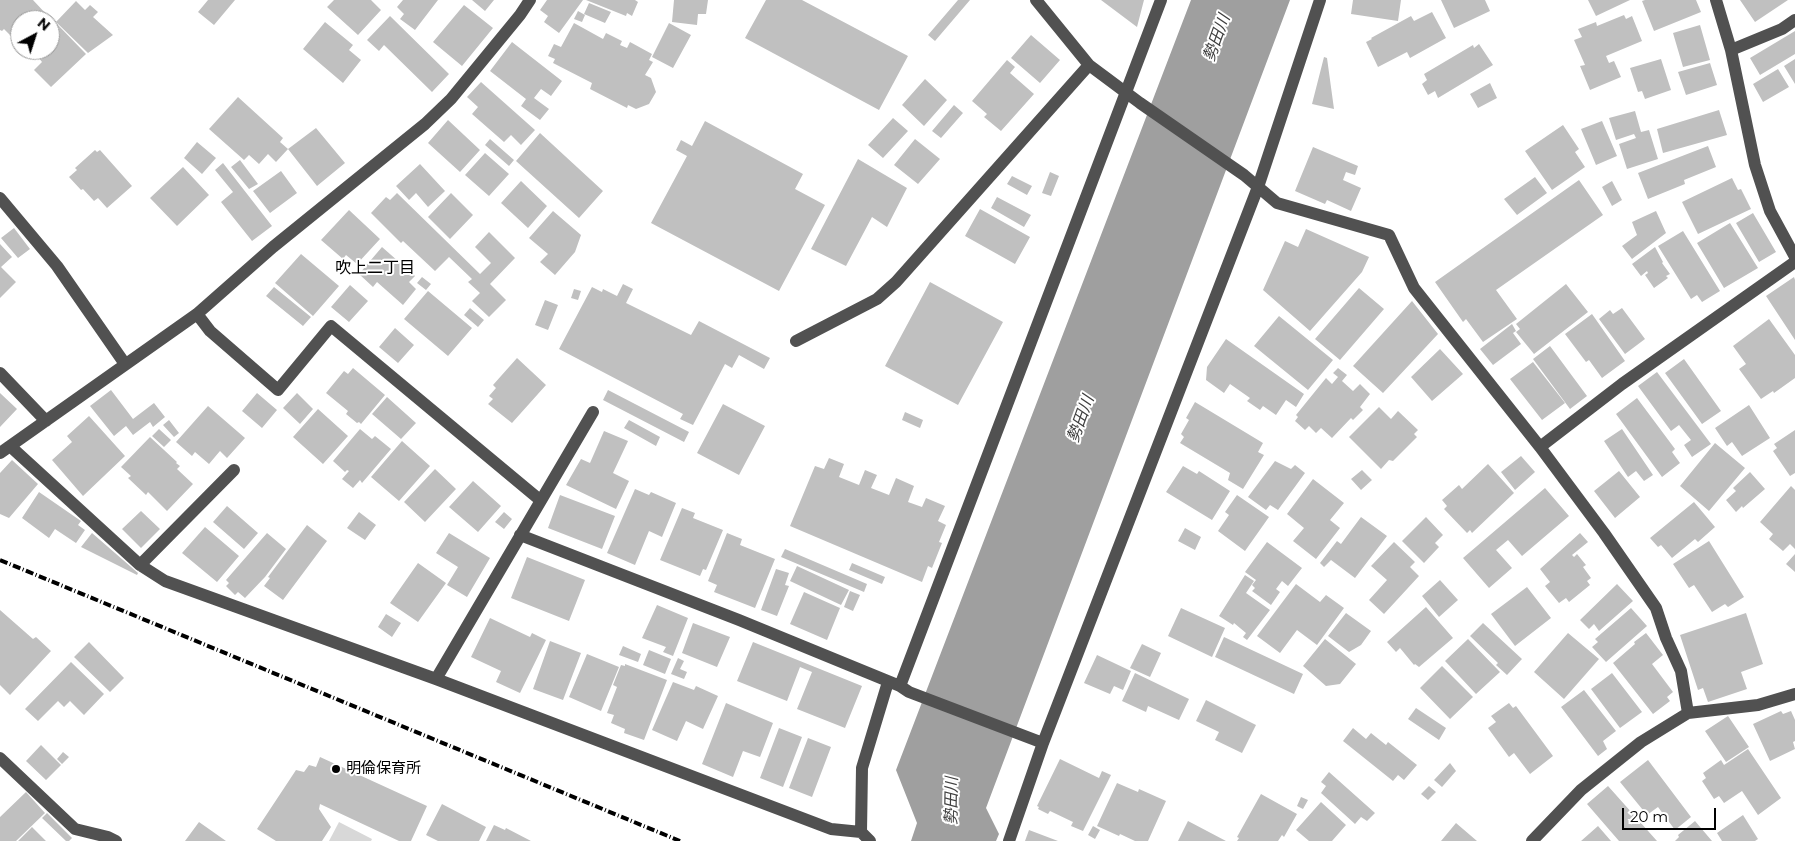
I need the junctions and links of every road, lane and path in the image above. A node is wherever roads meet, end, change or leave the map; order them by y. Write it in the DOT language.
graph roads {
  1 [pos="530,0"];
  2 [pos="1036,0"];
  3 [pos="1161,0"];
  4 [pos="1320,0"];
  5 [pos="1716,0"];
  6 [pos="1795,20"];
  7 [pos="1731,50"];
  8 [pos="1089,65"];
  9 [pos="1127,92"];
  10 [pos="1258,187"];
  11 [pos="0,198"];
  12 [pos="1795,257"];
  13 [pos="1795,262"];
  14 [pos="197,314"];
  15 [pos="796,341"];
  16 [pos="125,364"];
  17 [pos="0,373"];
  18 [pos="593,412"];
  19 [pos="46,421"];
  20 [pos="1540,447"];
  21 [pos="5,450"];
  22 [pos="234,470"];
  23 [pos="540,500"];
  24 [pos="520,535"];
  25 [pos="140,565"];
  26 [pos="436,679"];
  27 [pos="888,682"];
  28 [pos="905,689"];
  29 [pos="1795,694"];
  30 [pos="1688,713"];
  31 [pos="1038,742"];
  32 [pos="0,758"];
  33 [pos="866,837"];
  34 [pos="116,841"];
  35 [pos="1008,841"];
  36 [pos="1532,841"];
  1 -- 14 [label="street"];
  2 -- 8 [label="street"];
  3 -- 9 [label="street"];
  4 -- 10 [label="street"];
  5 -- 7 [label="street"];
  6 -- 7 [label="street"];
  7 -- 12 [label="street"];
  8 -- 9 [label="street"];
  8 -- 15 [label="street"];
  9 -- 10 [label="street"];
  9 -- 28 [label="street"];
  10 -- 20 [label="street"];
  10 -- 31 [label="street"];
  11 -- 16 [label="street"];
  13 -- 20 [label="street"];
  14 -- 16 [label="street"];
  14 -- 23 [label="street"];
  16 -- 19 [label="street"];
  17 -- 19 [label="street"];
  18 -- 23 [label="street"];
  19 -- 21 [label="street"];
  20 -- 30 [label="street"];
  21 -- 25 [label="street"];
  22 -- 25 [label="street"];
  23 -- 24 [label="street"];
  24 -- 26 [label="street"];
  24 -- 27 [label="street"];
  25 -- 26 [label="street"];
  26 -- 33 [label="street"];
  27 -- 28 [label="street"];
  27 -- 33 [label="street"];
  28 -- 31 [label="street"];
  29 -- 30 [label="street"];
  30 -- 36 [label="street"];
  31 -- 35 [label="street"];
  32 -- 34 [label="street"];
}
